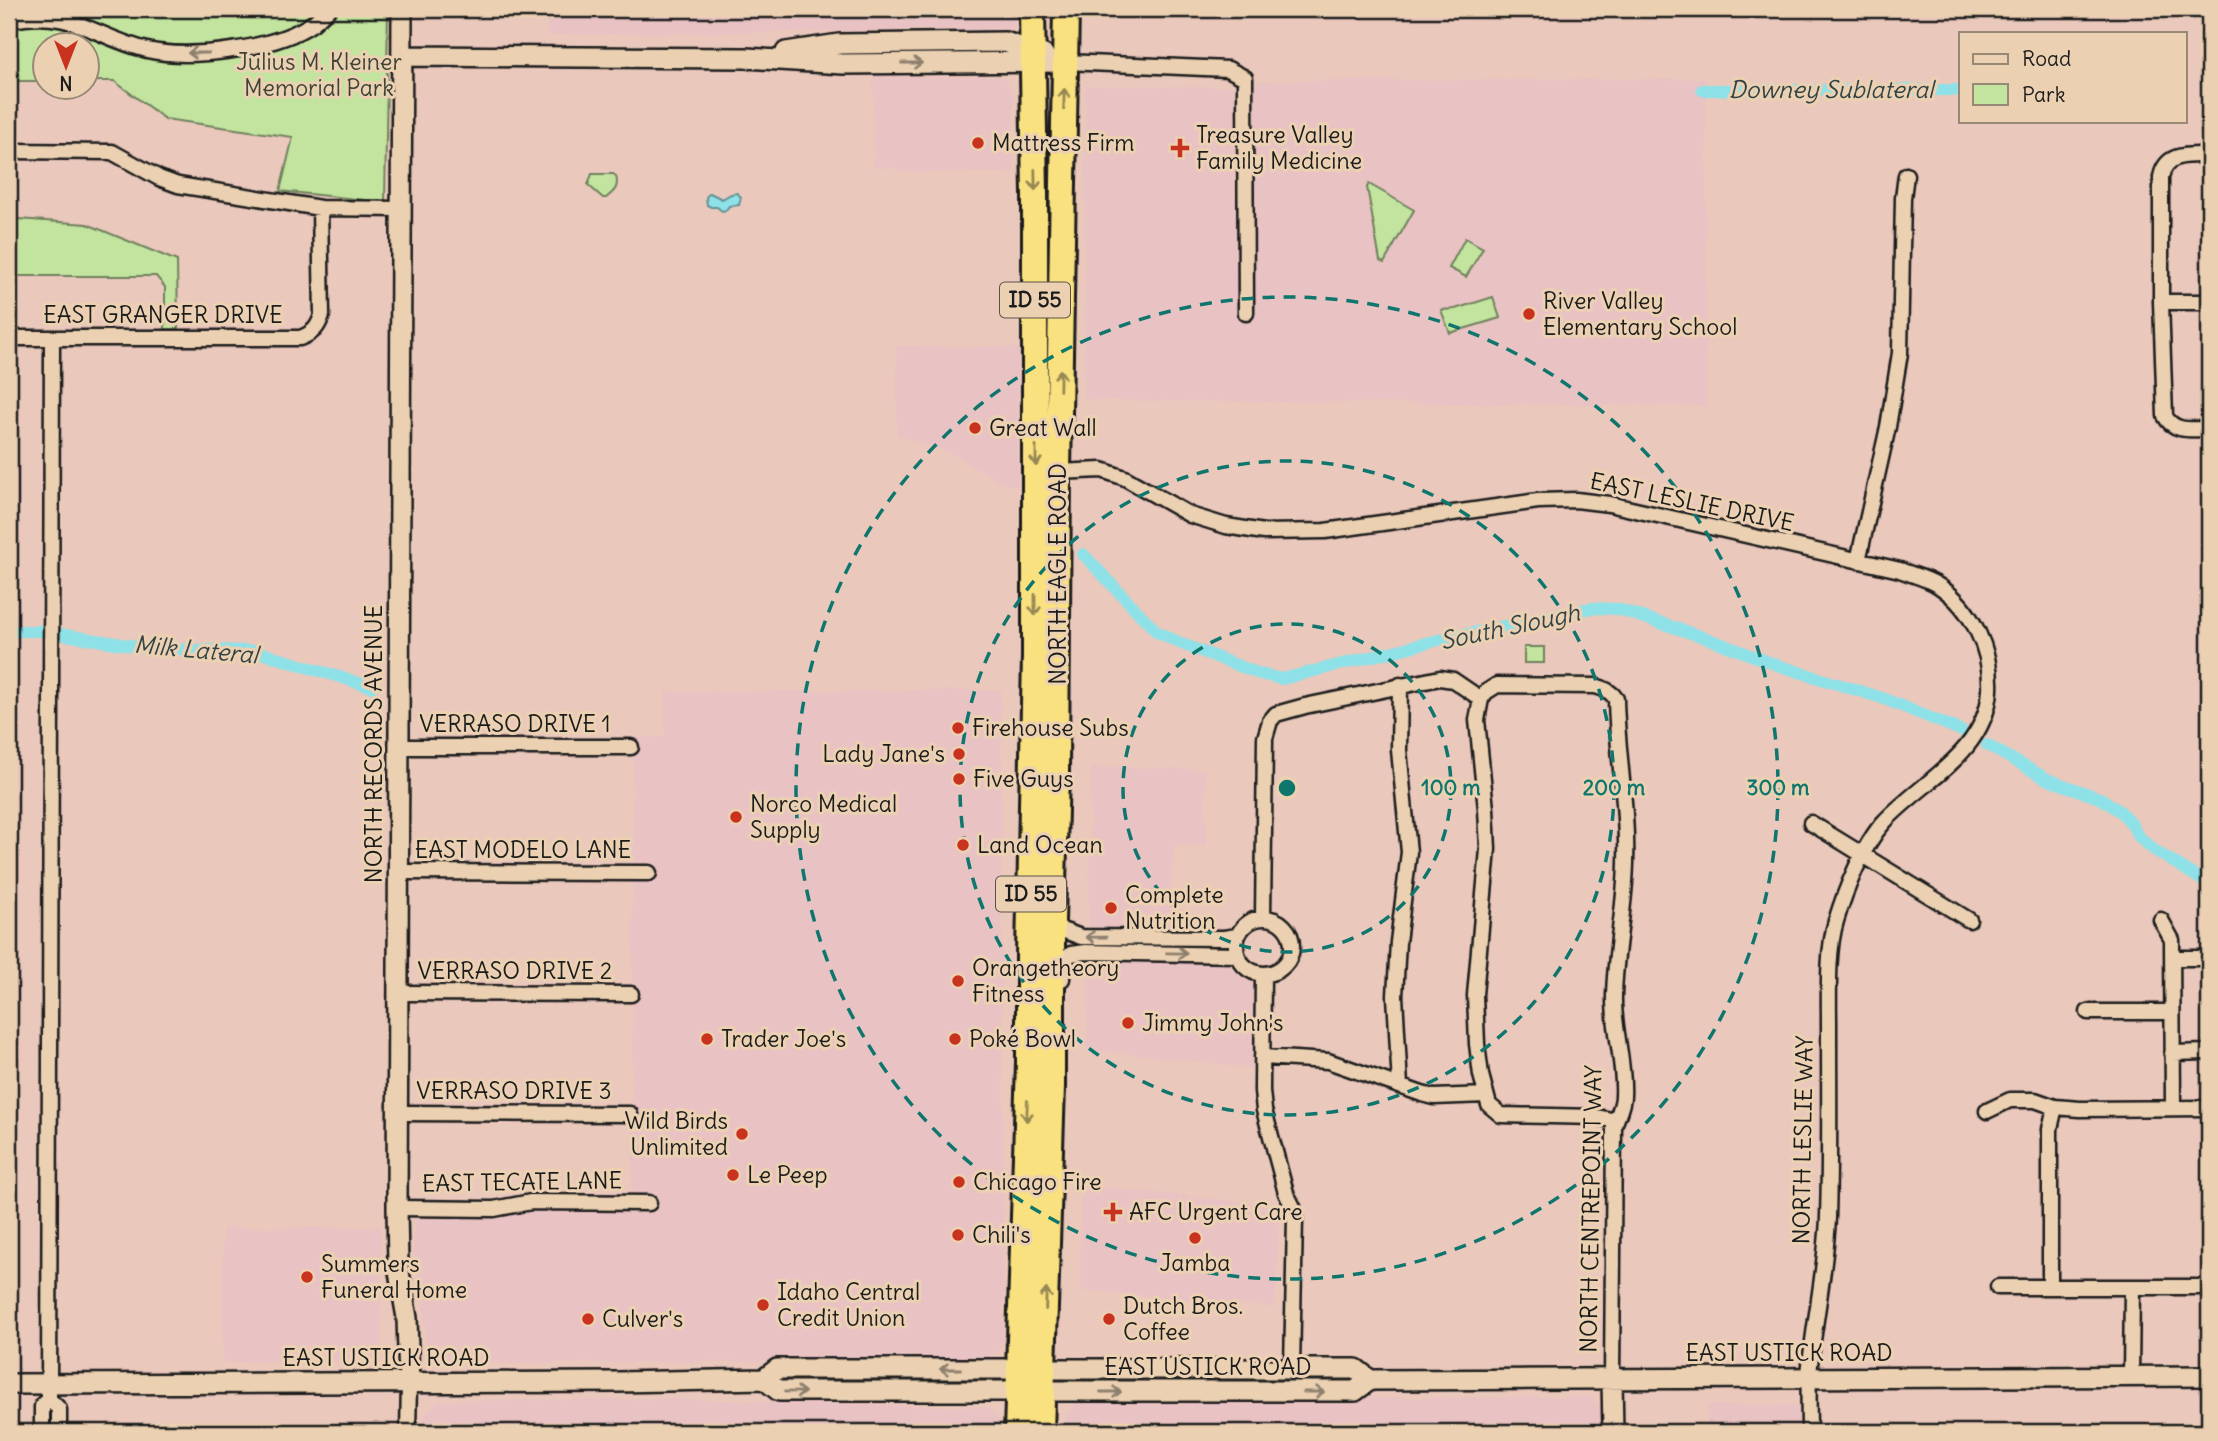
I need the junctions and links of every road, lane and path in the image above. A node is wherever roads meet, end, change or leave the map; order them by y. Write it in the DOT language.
graph roads {
  1 [pos="329,9"];
  2 [pos="402,9"];
  3 [pos="1032,9"];
  4 [pos="1066,9"];
  5 [pos="9,21"];
  6 [pos="402,56"];
  7 [pos="1032,57"];
  8 [pos="1065,62"];
  9 [pos="9,150"];
  10 [pos="2209,155"];
  11 [pos="1906,174"];
  12 [pos="320,208"];
  13 [pos="401,209"];
  14 [pos="2161,302"];
  15 [pos="2209,302"];
  16 [pos="1246,313"];
  17 [pos="9,338"];
  18 [pos="52,338"];
  19 [pos="2209,429"];
  20 [pos="1058,472"];
  21 [pos="1858,561"];
  22 [pos="1035,656"];
  23 [pos="1400,685"];
  24 [pos="1481,699"];
  25 [pos="1971,742"];
  26 [pos="398,747"];
  27 [pos="632,747"];
  28 [pos="1055,818"];
  29 [pos="1811,823"];
  30 [pos="1033,834"];
  31 [pos="1863,853"];
  32 [pos="398,872"];
  33 [pos="649,873"];
  34 [pos="1263,918"];
  35 [pos="1969,920"];
  36 [pos="2161,920"];
  37 [pos="1052,921"];
  38 [pos="1237,936"];
  39 [pos="1237,955"];
  40 [pos="2172,958"];
  41 [pos="2209,958"];
  42 [pos="1263,974"];
  43 [pos="398,993"];
  44 [pos="631,994"];
  45 [pos="2088,1012"];
  46 [pos="2172,1012"];
  47 [pos="2209,1052"];
  48 [pos="2172,1053"];
  49 [pos="1262,1057"];
  50 [pos="1052,1086"];
  51 [pos="1400,1086"];
  52 [pos="1486,1095"];
  53 [pos="2055,1107"];
  54 [pos="2173,1108"];
  55 [pos="2209,1108"];
  56 [pos="1987,1111"];
  57 [pos="398,1113"];
  58 [pos="630,1114"];
  59 [pos="1616,1121"];
  60 [pos="649,1203"];
  61 [pos="397,1208"];
  62 [pos="1998,1286"];
  63 [pos="2050,1287"];
  64 [pos="2132,1287"];
  65 [pos="2209,1287"];
  66 [pos="1292,1369"];
  67 [pos="2131,1376"];
  68 [pos="2209,1376"];
  69 [pos="1809,1377"];
  70 [pos="1612,1379"];
  71 [pos="1018,1380"];
  72 [pos="1043,1380"];
  73 [pos="1370,1380"];
  74 [pos="409,1383"];
  75 [pos="9,1384"];
  76 [pos="49,1391"];
  77 [pos="42,1432"];
  78 [pos="59,1432"];
  79 [pos="408,1432"];
  80 [pos="1017,1432"];
  81 [pos="1041,1432"];
  82 [pos="1613,1432"];
  83 [pos="1809,1432"];
  1 -- 5 [label="street, one-way"];
  2 -- 6 [label="main road, NORTH RECORDS AVENUE"];
  3 -- 7 [label="highway, NORTH EAGLE ROAD / ID 55"];
  4 -- 8 [label="highway, NORTH EAGLE ROAD / ID 55"];
  6 -- 7 [label="main road"];
  6 -- 13 [label="main road, NORTH RECORDS AVENUE"];
  7 -- 8 [label="main road"];
  7 -- 22 [label="highway, NORTH EAGLE ROAD / ID 55, one-way"];
  8 -- 16 [label="street"];
  20 -- 8 [label="highway, NORTH EAGLE ROAD / ID 55, one-way"];
  9 -- 12 [label="street"];
  10 -- 14 [label="street"];
  11 -- 21 [label="street"];
  12 -- 13 [label="street"];
  12 -- 18 [label="street, EAST GRANGER DRIVE"];
  13 -- 26 [label="main road, NORTH RECORDS AVENUE"];
  14 -- 15 [label="street"];
  14 -- 19 [label="street"];
  17 -- 18 [label="street, EAST GRANGER DRIVE"];
  18 -- 76 [label="street"];
  20 -- 21 [label="street, EAST LESLIE DRIVE"];
  20 -- 28 [label="highway, NORTH EAGLE ROAD / ID 55"];
  21 -- 25 [label="street, EAST LESLIE DRIVE"];
  22 -- 28 [label="highway"];
  22 -- 30 [label="highway, NORTH EAGLE ROAD / ID 55"];
  23 -- 24 [label="street"];
  23 -- 34 [label="street"];
  23 -- 51 [label="street"];
  24 -- 52 [label="street"];
  24 -- 59 [label="street, NORTH CENTREPOINT WAY"];
  25 -- 31 [label="street, NORTH LESLIE WAY"];
  26 -- 27 [label="street, VERRASO DRIVE 1"];
  26 -- 32 [label="main road, NORTH RECORDS AVENUE"];
  28 -- 37 [label="highway, NORTH EAGLE ROAD / ID 55"];
  29 -- 31 [label="street"];
  30 -- 37 [label="highway"];
  30 -- 71 [label="highway, NORTH EAGLE ROAD / ID 55, one-way"];
  31 -- 35 [label="street"];
  31 -- 69 [label="street, NORTH LESLIE WAY"];
  32 -- 33 [label="street, EAST MODELO LANE"];
  32 -- 43 [label="main road, NORTH RECORDS AVENUE"];
  34 -- 38 [label="street"];
  34 -- 42 [label="street"];
  36 -- 40 [label="street"];
  38 -- 37 [label="street, one-way"];
  37 -- 50 [label="highway, NORTH EAGLE ROAD / ID 55"];
  38 -- 39 [label="street"];
  39 -- 42 [label="street"];
  50 -- 39 [label="street, one-way"];
  40 -- 41 [label="street"];
  40 -- 46 [label="street"];
  42 -- 49 [label="street"];
  43 -- 44 [label="street, VERRASO DRIVE 2"];
  43 -- 57 [label="main road, NORTH RECORDS AVENUE"];
  45 -- 46 [label="street"];
  46 -- 48 [label="street"];
  47 -- 48 [label="street"];
  48 -- 54 [label="street"];
  49 -- 51 [label="street"];
  49 -- 66 [label="street"];
  72 -- 50 [label="highway, NORTH EAGLE ROAD / ID 55, one-way"];
  51 -- 52 [label="street"];
  52 -- 59 [label="street"];
  53 -- 54 [label="street"];
  53 -- 56 [label="street"];
  53 -- 63 [label="street"];
  54 -- 55 [label="street"];
  57 -- 58 [label="street, VERRASO DRIVE 3"];
  57 -- 61 [label="main road, NORTH RECORDS AVENUE"];
  59 -- 70 [label="street, NORTH CENTREPOINT WAY"];
  60 -- 61 [label="street, EAST TECATE LANE"];
  61 -- 74 [label="main road, NORTH RECORDS AVENUE"];
  62 -- 63 [label="street"];
  63 -- 64 [label="street"];
  64 -- 65 [label="street"];
  64 -- 67 [label="street"];
  66 -- 72 [label="main road, EAST USTICK ROAD"];
  66 -- 73 [label="main road, EAST USTICK ROAD"];
  67 -- 68 [label="main road, EAST USTICK ROAD"];
  67 -- 69 [label="main road, EAST USTICK ROAD"];
  69 -- 70 [label="main road, EAST USTICK ROAD"];
  69 -- 83 [label="street, NORTH LESLIE WAY"];
  70 -- 73 [label="main road, EAST USTICK ROAD"];
  70 -- 82 [label="main road, NORTH CENTREPOINT WAY"];
  71 -- 72 [label="main road, EAST USTICK ROAD"];
  71 -- 74 [label="main road, EAST USTICK ROAD"];
  71 -- 80 [label="highway, NORTH EAGLE ROAD / ID 55"];
  72 -- 73 [label="main road, EAST USTICK ROAD, one-way"];
  72 -- 81 [label="highway, NORTH EAGLE ROAD / ID 55"];
  74 -- 76 [label="main road, EAST USTICK ROAD"];
  74 -- 79 [label="street, NORTH RECORDS AVENUE"];
  75 -- 76 [label="main road, EAST USTICK ROAD"];
  76 -- 77 [label="street"];
  76 -- 78 [label="street"];
}
